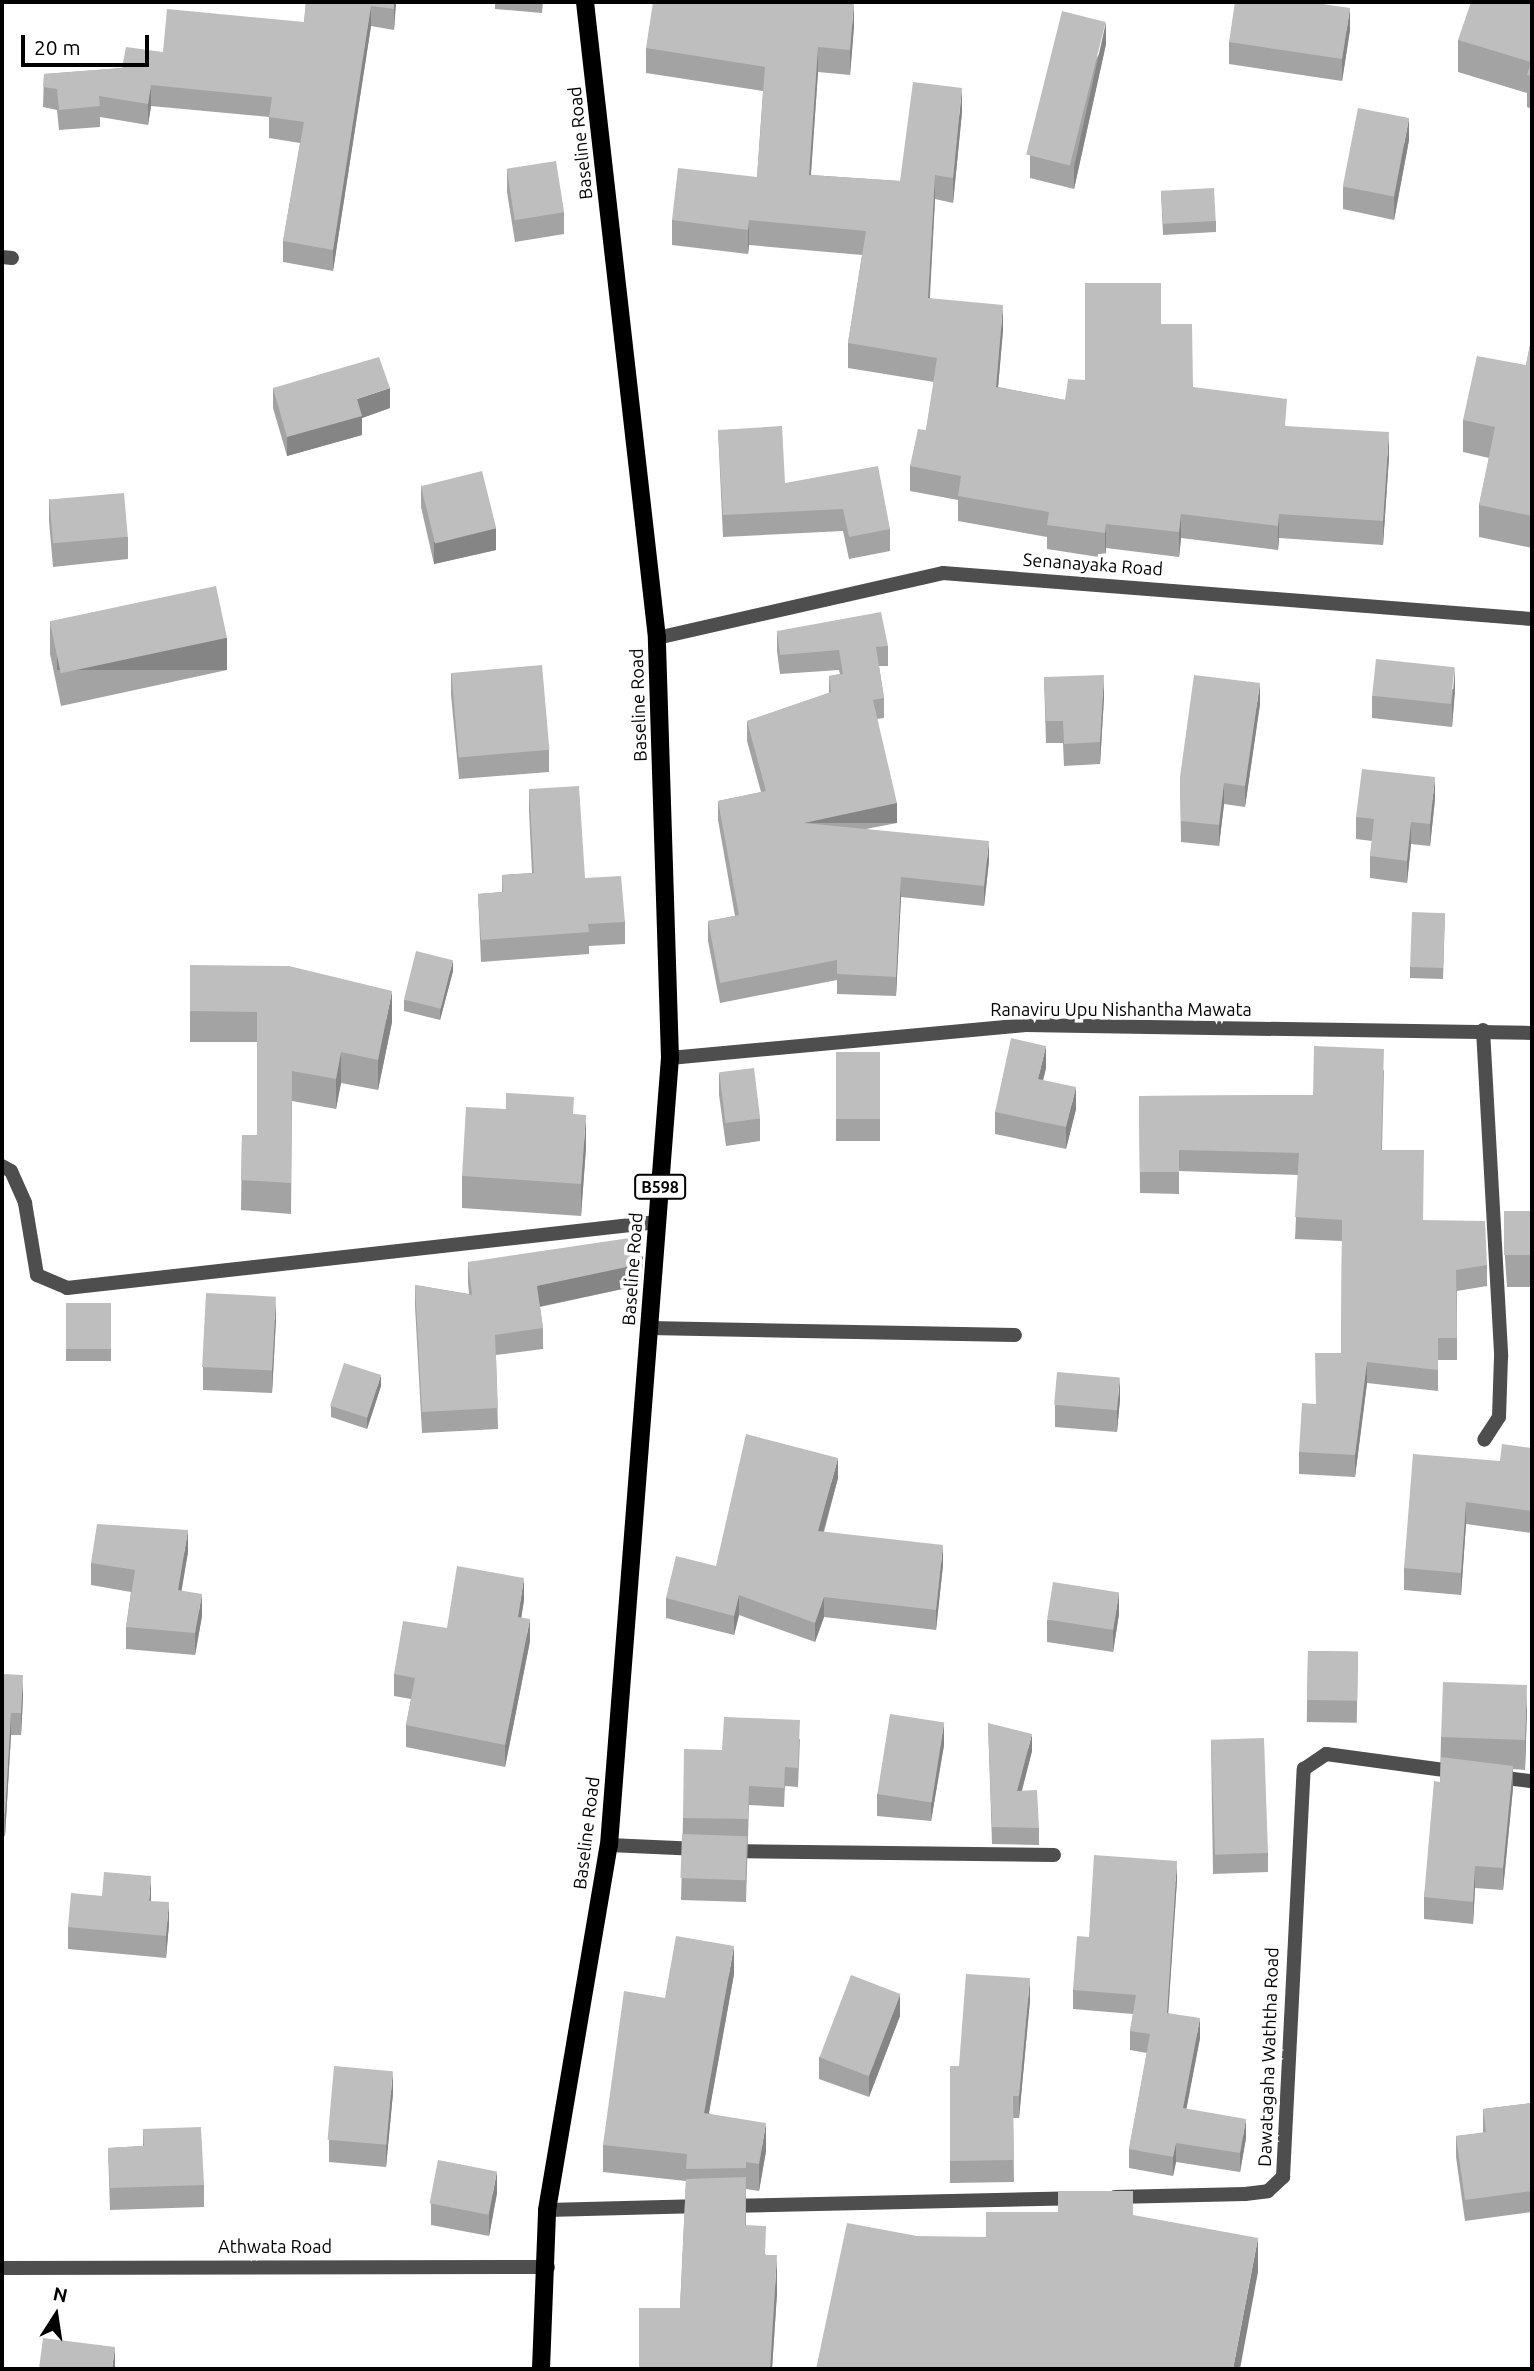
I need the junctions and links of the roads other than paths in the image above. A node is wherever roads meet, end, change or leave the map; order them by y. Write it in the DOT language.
graph roads {
  1 [pos="585,2"];
  2 [pos="1532,619"];
  3 [pos="657,638"];
  4 [pos="1483,1030"];
  5 [pos="1532,1033"];
  6 [pos="670,1058"];
  7 [pos="2,1166"];
  8 [pos="657,1222"];
  9 [pos="649,1328"];
  10 [pos="1015,1335"];
  11 [pos="1484,1440"];
  12 [pos="1532,1781"];
  13 [pos="609,1845"];
  14 [pos="1054,1855"];
  15 [pos="547,2210"];
  16 [pos="548,2267"];
  17 [pos="2,2268"];
  18 [pos="541,2369"];
  1 -- 3 [label="main road, Baseline Road / B598"];
  2 -- 3 [label="street, Senanayaka Road"];
  3 -- 6 [label="main road, Baseline Road / B598"];
  4 -- 5 [label="street, Ranaviru Upu Nishantha Mawata"];
  4 -- 6 [label="street, Ranaviru Upu Nishantha Mawata"];
  4 -- 11 [label="street"];
  6 -- 8 [label="main road, Baseline Road / B598"];
  7 -- 8 [label="street"];
  8 -- 9 [label="main road, Baseline Road / B598"];
  9 -- 10 [label="street"];
  9 -- 13 [label="main road, Baseline Road / B598"];
  12 -- 15 [label="street, Dawatagaha Waththa Road"];
  13 -- 14 [label="street"];
  13 -- 15 [label="main road, Baseline Road / B598"];
  15 -- 16 [label="main road, Baseline Road / B598"];
  16 -- 17 [label="street, Athwata Road"];
  16 -- 18 [label="main road, Baseline Road / B598"];
}
